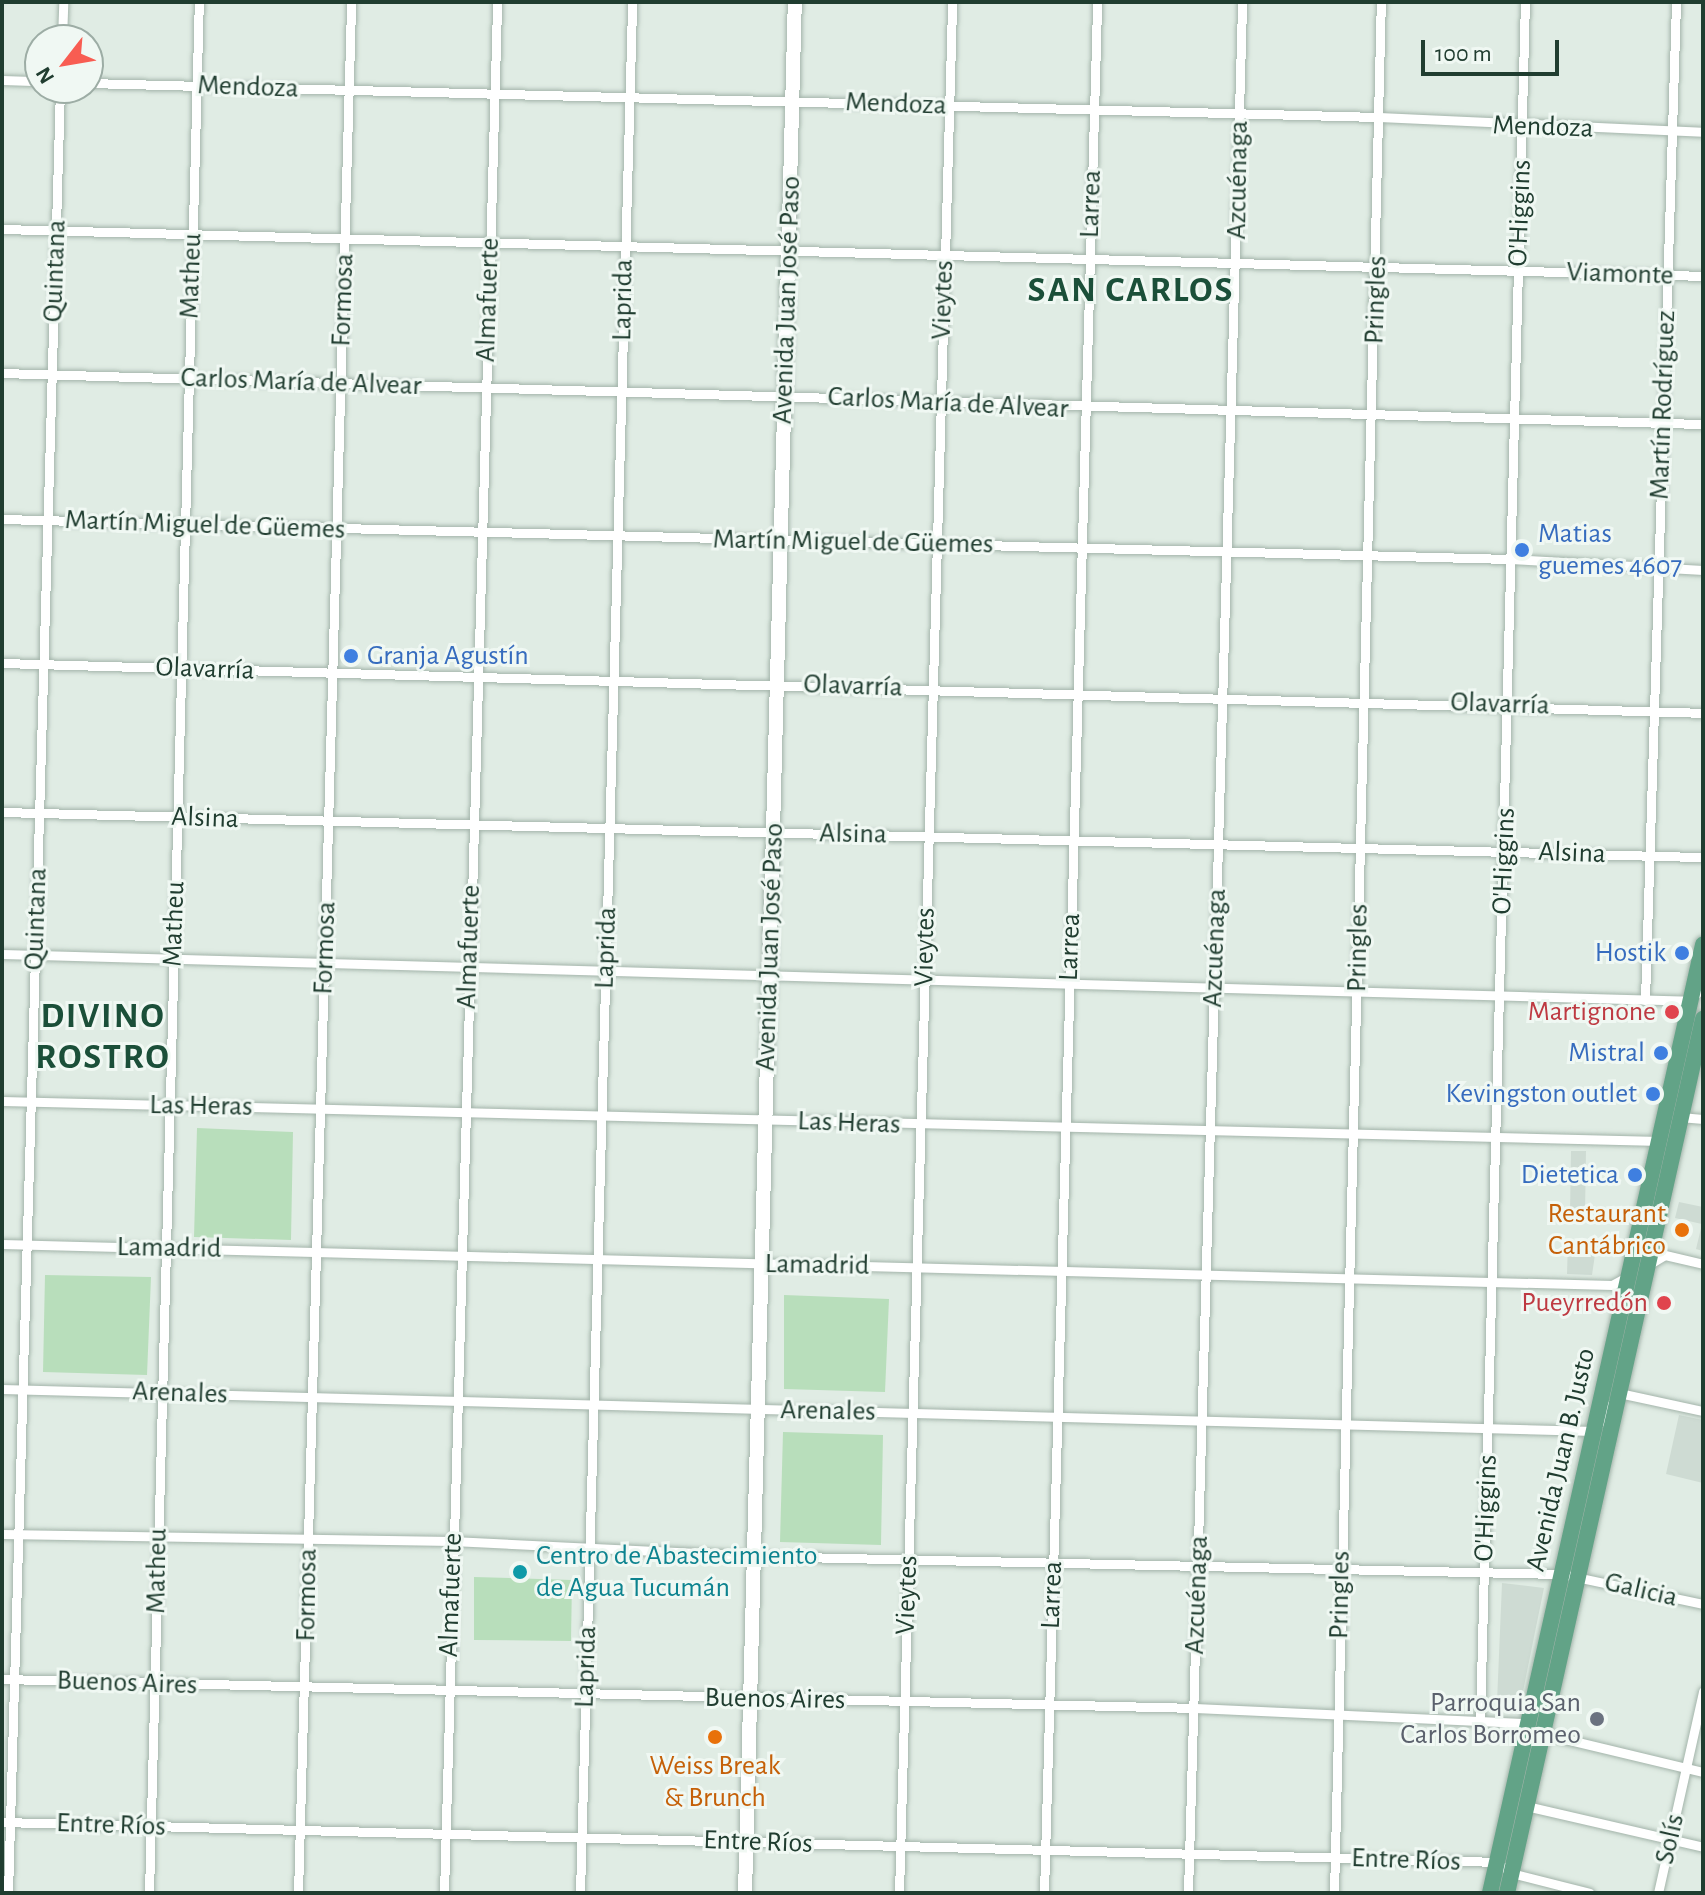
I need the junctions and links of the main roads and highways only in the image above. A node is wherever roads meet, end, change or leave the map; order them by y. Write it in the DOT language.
graph roads {
  1 [pos="795,2"];
  2 [pos="1703,945"];
  3 [pos="1703,1019"];
  4 [pos="1570,1575"];
  5 [pos="745,1893"];
  6 [pos="1490,1893"];
  7 [pos="1507,1893"];
  1 -- 5 [label="main road, Avenida Juan José Paso"];
  2 -- 4 [label="main road, Avenida Juan B. Justo"];
  3 -- 4 [label="main road, Avenida Juan B. Justo"];
  4 -- 6 [label="main road, Avenida Juan B. Justo"];
  4 -- 7 [label="main road, Avenida Juan B. Justo"];
}
